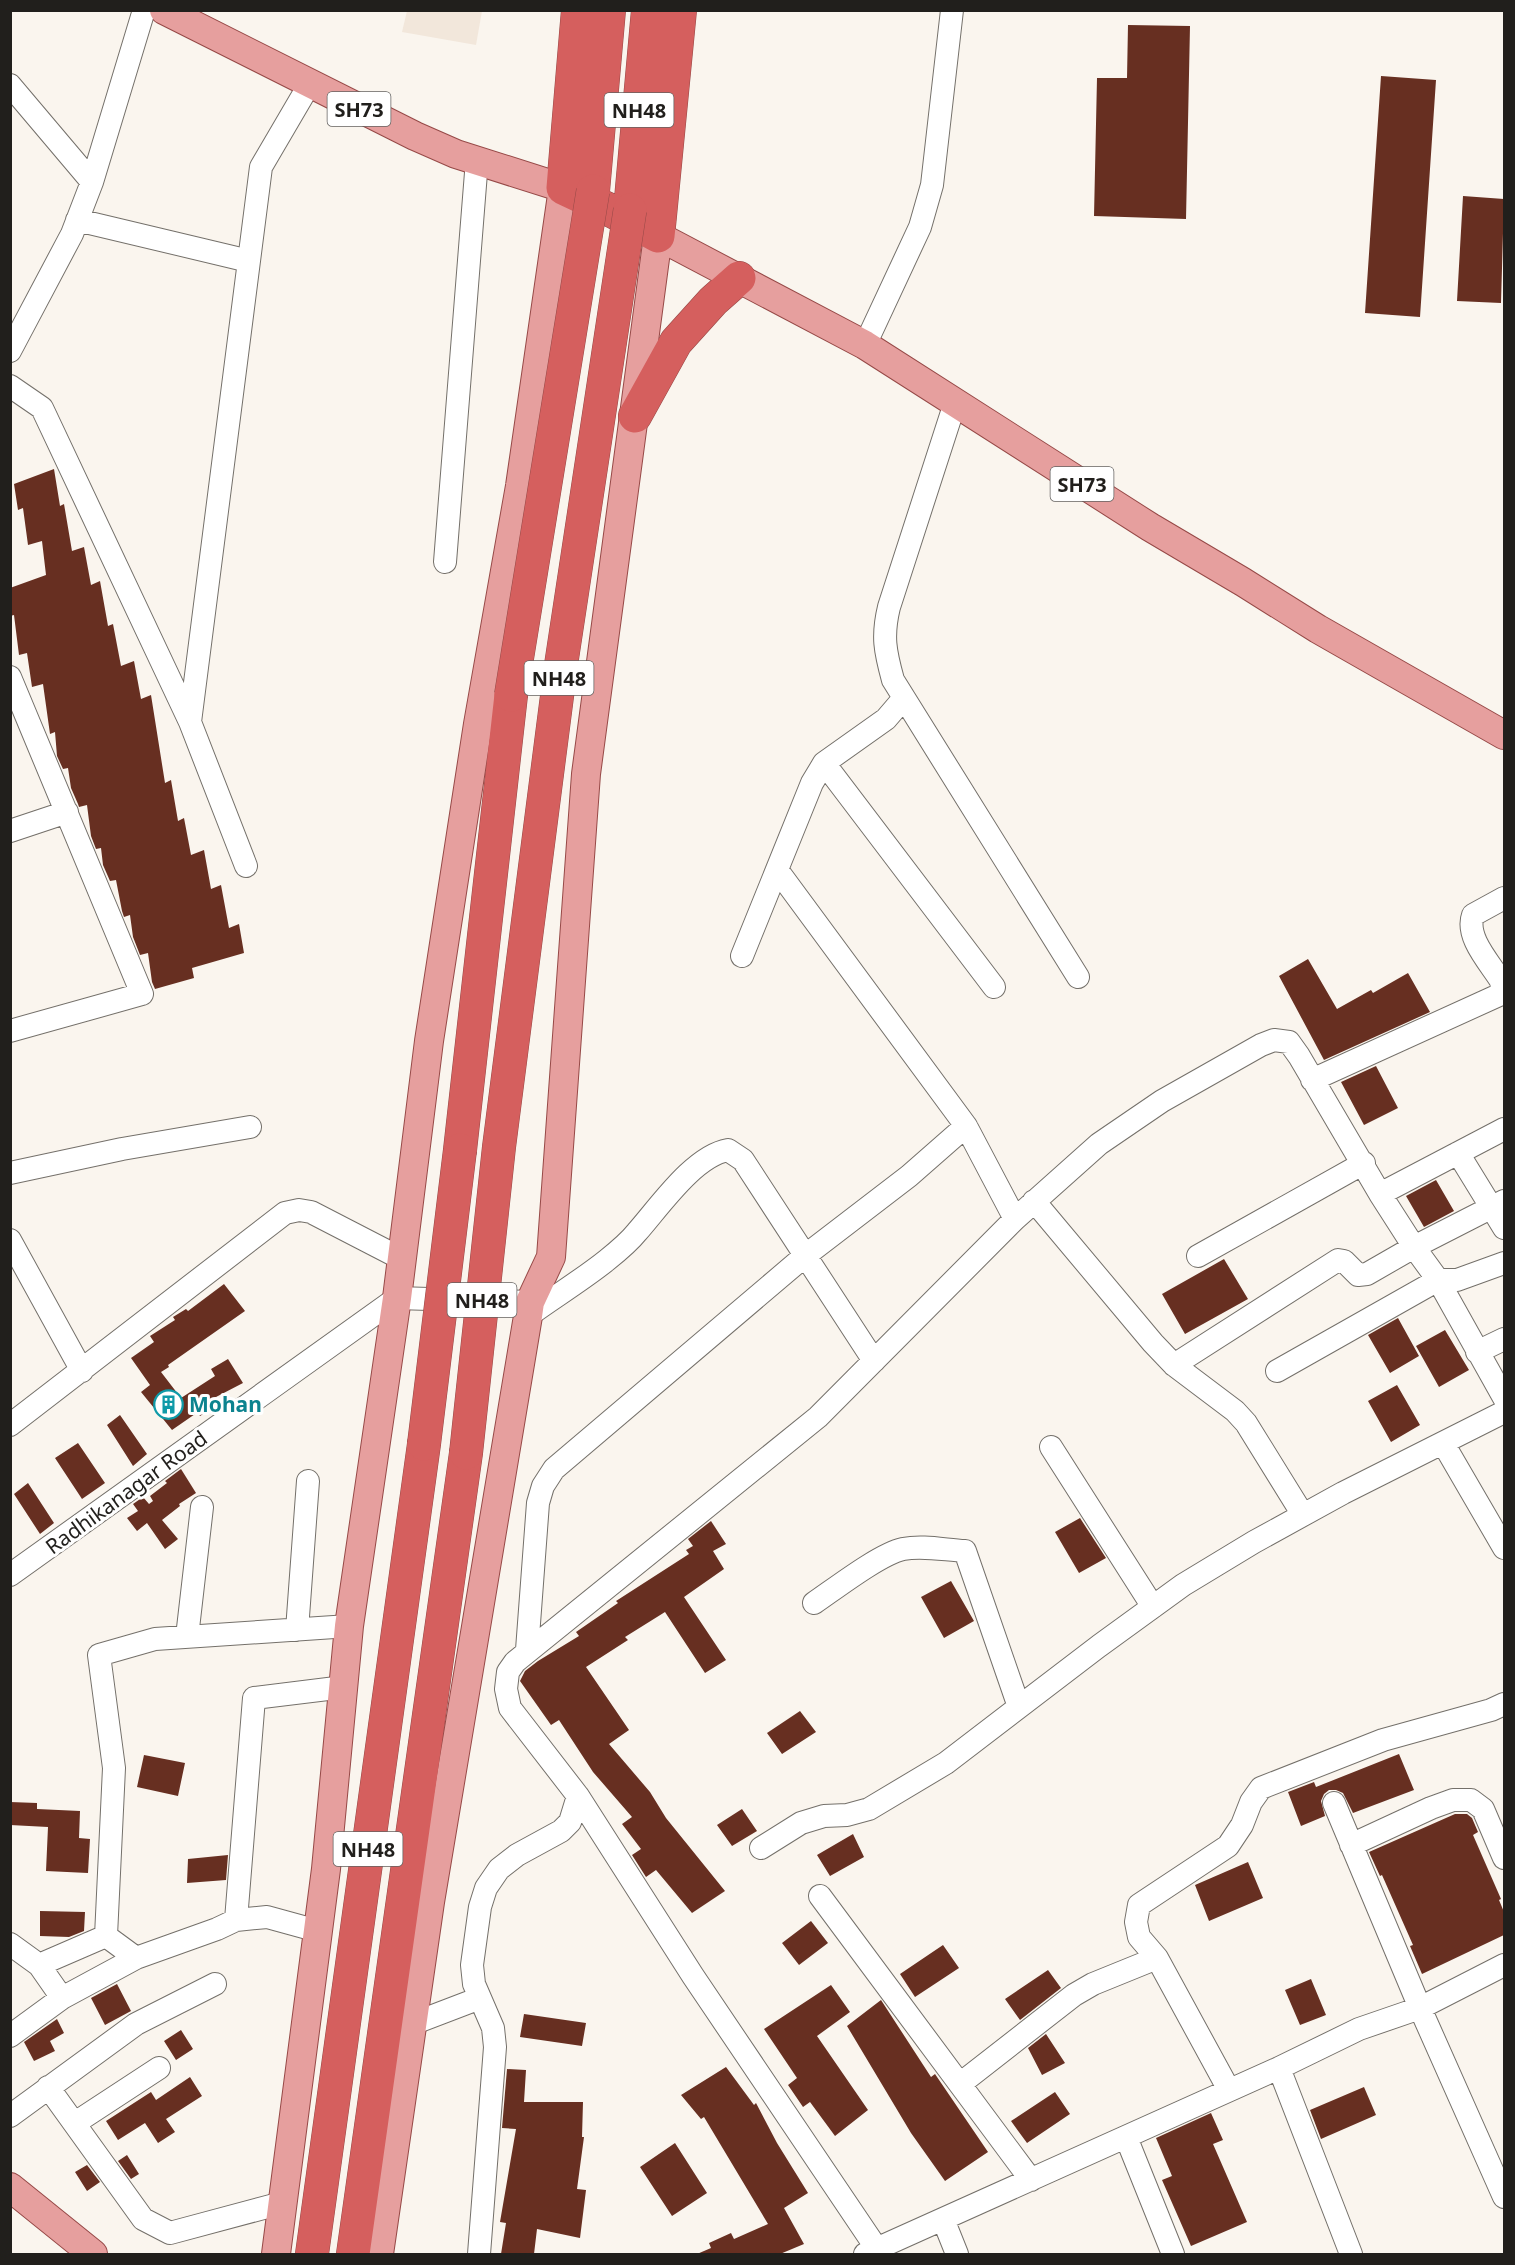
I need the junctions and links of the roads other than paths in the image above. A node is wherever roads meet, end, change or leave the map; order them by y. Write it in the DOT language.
graph roads {
  1 [pos="144,10"];
  2 [pos="164,10"];
  3 [pos="578,10"];
  4 [pos="609,10"];
  5 [pos="648,10"];
  6 [pos="680,10"];
  7 [pos="952,10"];
  8 [pos="10,85"];
  9 [pos="309,85"];
  10 [pos="477,160"];
  11 [pos="92,182"];
  12 [pos="563,188"];
  13 [pos="77,220"];
  14 [pos="658,236"];
  15 [pos="249,261"];
  16 [pos="739,278"];
  17 [pos="865,345"];
  18 [pos="10,351"];
  19 [pos="10,386"];
  20 [pos="955,403"];
  21 [pos="635,416"];
  22 [pos="445,562"];
  23 [pos="10,677"];
  24 [pos="904,698"];
  25 [pos="190,722"];
  26 [pos="1504,735"];
  27 [pos="824,763"];
  28 [pos="67,812"];
  29 [pos="10,831"];
  30 [pos="246,866"];
  31 [pos="778,871"];
  32 [pos="1504,898"];
  33 [pos="742,956"];
  34 [pos="1078,977"];
  35 [pos="994,987"];
  36 [pos="10,1031"];
  37 [pos="1312,1080"];
  38 [pos="966,1126"];
  39 [pos="250,1127"];
  40 [pos="1502,1136"];
  41 [pos="1458,1153"];
  42 [pos="1364,1163"];
  43 [pos="10,1173"];
  44 [pos="1380,1194"];
  45 [pos="1034,1201"];
  46 [pos="1498,1205"];
  47 [pos="1015,1219"];
  48 [pos="1504,1228"];
  49 [pos="10,1240"];
  50 [pos="1414,1247"];
  51 [pos="806,1255"];
  52 [pos="1198,1256"];
  53 [pos="402,1259"];
  54 [pos="1504,1263"];
  55 [pos="1438,1281"];
  56 [pos="397,1298"];
  57 [pos="529,1309"];
  58 [pos="1504,1339"];
  59 [pos="1477,1352"];
  60 [pos="874,1360"];
  61 [pos="1174,1365"];
  62 [pos="82,1371"];
  63 [pos="1277,1371"];
  64 [pos="1504,1398"];
  65 [pos="1504,1412"];
  66 [pos="10,1425"];
  67 [pos="1443,1443"];
  68 [pos="1051,1447"];
  69 [pos="308,1481"];
  70 [pos="202,1507"];
  71 [pos="1304,1515"];
  72 [pos="1504,1548"];
  73 [pos="10,1575"];
  74 [pos="814,1603"];
  75 [pos="1153,1607"];
  76 [pos="349,1626"];
  77 [pos="297,1630"];
  78 [pos="187,1637"];
  79 [pos="527,1650"];
  80 [pos="344,1687"];
  81 [pos="1504,1704"];
  82 [pos="1020,1707"];
  83 [pos="578,1796"];
  84 [pos="1334,1803"];
  85 [pos="1351,1845"];
  86 [pos="761,1848"];
  87 [pos="1504,1858"];
  88 [pos="820,1896"];
  89 [pos="236,1920"];
  90 [pos="318,1931"];
  91 [pos="106,1936"];
  92 [pos="10,1944"];
  93 [pos="136,1958"];
  94 [pos="1156,1958"];
  95 [pos="39,1965"];
  96 [pos="1504,1965"];
  97 [pos="215,1984"];
  98 [pos="63,1998"];
  99 [pos="480,1998"];
  100 [pos="1420,2008"];
  101 [pos="412,2024"];
  102 [pos="10,2036"];
  103 [pos="159,2068"];
  104 [pos="1279,2068"];
  105 [pos="960,2084"];
  106 [pos="48,2087"];
  107 [pos="1228,2090"];
  108 [pos="10,2115"];
  109 [pos="75,2123"];
  110 [pos="1126,2137"];
  111 [pos="1031,2180"];
  112 [pos="10,2187"];
  113 [pos="1504,2197"];
  114 [pos="282,2203"];
  115 [pos="943,2219"];
  116 [pos="80,2251"];
  117 [pos="871,2252"];
  118 [pos="276,2254"];
  119 [pos="312,2254"];
  120 [pos="353,2254"];
  121 [pos="379,2254"];
  122 [pos="479,2254"];
  123 [pos="957,2254"];
  124 [pos="1173,2254"];
  125 [pos="1351,2254"];
  1 -- 11 [label="street"];
  2 -- 9 [label="main road, SH73"];
  3 -- 12 [label="highway"];
  4 -- 119 [label="highway, NH48, bridge"];
  5 -- 120 [label="highway, NH48, bridge"];
  6 -- 14 [label="highway"];
  7 -- 17 [label="street"];
  8 -- 11 [label="street"];
  9 -- 10 [label="main road, SH73"];
  9 -- 15 [label="street"];
  10 -- 12 [label="main road, SH73"];
  10 -- 22 [label="street"];
  11 -- 13 [label="street"];
  12 -- 14 [label="highway, SH73"];
  12 -- 53 [label="main road"];
  13 -- 15 [label="street"];
  13 -- 18 [label="street"];
  14 -- 16 [label="main road, SH73"];
  14 -- 21 [label="main road"];
  15 -- 25 [label="street"];
  16 -- 17 [label="main road, SH73"];
  16 -- 21 [label="highway"];
  17 -- 20 [label="main road, SH73"];
  19 -- 25 [label="street"];
  20 -- 24 [label="street"];
  20 -- 26 [label="main road, SH73"];
  21 -- 57 [label="main road"];
  23 -- 28 [label="street"];
  24 -- 27 [label="street"];
  24 -- 34 [label="street"];
  25 -- 30 [label="street"];
  27 -- 31 [label="street"];
  27 -- 35 [label="street"];
  28 -- 29 [label="street"];
  28 -- 36 [label="street"];
  31 -- 33 [label="street"];
  31 -- 38 [label="street"];
  32 -- 37 [label="street"];
  37 -- 42 [label="street"];
  37 -- 45 [label="street"];
  38 -- 47 [label="street"];
  38 -- 51 [label="street"];
  39 -- 43 [label="street"];
  40 -- 41 [label="street"];
  41 -- 44 [label="street"];
  41 -- 46 [label="street"];
  42 -- 44 [label="street"];
  42 -- 52 [label="street"];
  44 -- 50 [label="street"];
  45 -- 47 [label="street"];
  45 -- 61 [label="street"];
  46 -- 48 [label="street"];
  46 -- 50 [label="street"];
  47 -- 60 [label="street"];
  49 -- 62 [label="street"];
  50 -- 55 [label="street"];
  50 -- 61 [label="street"];
  51 -- 57 [label="street"];
  51 -- 60 [label="street"];
  51 -- 79 [label="street"];
  53 -- 56 [label="main road"];
  53 -- 62 [label="street"];
  54 -- 55 [label="street"];
  55 -- 59 [label="street"];
  55 -- 63 [label="street"];
  56 -- 57 [label="street"];
  56 -- 73 [label="street, Radhikanagar Road"];
  56 -- 76 [label="main road"];
  57 -- 101 [label="main road"];
  58 -- 59 [label="street"];
  59 -- 64 [label="street"];
  60 -- 79 [label="street"];
  61 -- 71 [label="street"];
  62 -- 66 [label="street"];
  65 -- 67 [label="street"];
  67 -- 71 [label="street"];
  67 -- 72 [label="street"];
  68 -- 75 [label="street"];
  69 -- 77 [label="street"];
  70 -- 78 [label="street"];
  71 -- 75 [label="street"];
  74 -- 82 [label="street"];
  75 -- 82 [label="street"];
  76 -- 77 [label="street"];
  76 -- 80 [label="main road"];
  77 -- 78 [label="street"];
  78 -- 91 [label="street"];
  79 -- 83 [label="street"];
  80 -- 89 [label="street"];
  80 -- 90 [label="main road"];
  81 -- 94 [label="street"];
  82 -- 86 [label="street"];
  83 -- 99 [label="street"];
  83 -- 117 [label="street"];
  84 -- 85 [label="street"];
  85 -- 87 [label="street"];
  85 -- 100 [label="street"];
  88 -- 105 [label="street"];
  89 -- 90 [label="street"];
  89 -- 93 [label="street"];
  90 -- 114 [label="main road"];
  91 -- 93 [label="street"];
  91 -- 95 [label="street"];
  92 -- 95 [label="street"];
  93 -- 98 [label="street"];
  94 -- 105 [label="street"];
  94 -- 107 [label="street"];
  95 -- 98 [label="street"];
  96 -- 100 [label="street"];
  97 -- 106 [label="street"];
  98 -- 102 [label="street"];
  99 -- 101 [label="street"];
  99 -- 122 [label="street"];
  100 -- 104 [label="street"];
  100 -- 113 [label="street"];
  101 -- 121 [label="main road"];
  103 -- 109 [label="street"];
  104 -- 107 [label="street"];
  104 -- 125 [label="street"];
  105 -- 111 [label="street"];
  106 -- 108 [label="street"];
  106 -- 109 [label="street"];
  107 -- 110 [label="street"];
  109 -- 114 [label="street"];
  110 -- 111 [label="street"];
  110 -- 124 [label="street"];
  111 -- 115 [label="street"];
  112 -- 116 [label="main road"];
  114 -- 118 [label="main road"];
  115 -- 117 [label="street"];
  115 -- 123 [label="street"];
}
